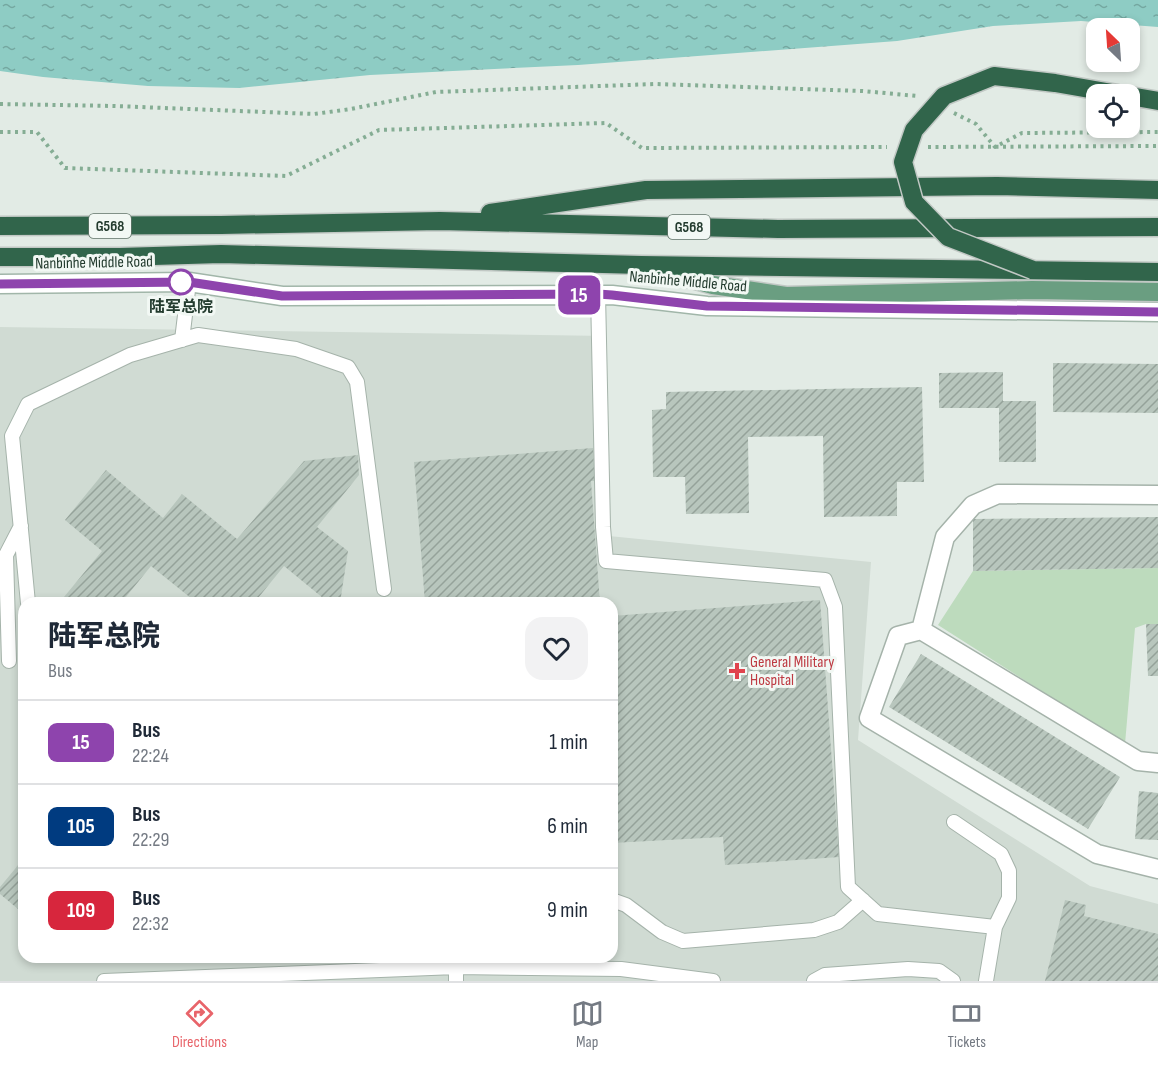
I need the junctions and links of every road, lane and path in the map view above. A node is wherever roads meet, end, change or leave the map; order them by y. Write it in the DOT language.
graph roads {
  1 [pos="1086,88"];
  2 [pos="920,96"];
  3 [pos="1140,98"];
  4 [pos="1158,102"];
  5 [pos="0,104"];
  6 [pos="948,110"];
  7 [pos="0,132"];
  8 [pos="1158,132"];
  9 [pos="1158,146"];
  10 [pos="889,147"];
  11 [pos="925,147"];
  12 [pos="996,147"];
  13 [pos="1158,190"];
  14 [pos="441,221"];
  15 [pos="0,226"];
  16 [pos="1158,227"];
  17 [pos="0,257"];
  18 [pos="641,265"];
  19 [pos="1033,270"];
  20 [pos="1158,272"];
  21 [pos="189,282"];
  22 [pos="0,284"];
  23 [pos="1158,292"];
  24 [pos="598,294"];
  25 [pos="1158,312"];
  26 [pos="182,340"];
  27 [pos="1158,495"];
  28 [pos="21,526"];
  29 [pos="384,589"];
  30 [pos="27,597"];
  31 [pos="921,630"];
  32 [pos="9,661"];
  33 [pos="1158,763"];
  34 [pos="954,822"];
  35 [pos="1158,869"];
  36 [pos="863,900"];
  37 [pos="618,903"];
  38 [pos="995,927"];
  39 [pos="456,968"];
  40 [pos="104,981"];
  41 [pos="138,981"];
  42 [pos="713,981"];
  43 [pos="814,981"];
  44 [pos="953,981"];
  45 [pos="986,981"];
  1 -- 19 [label="highway, bridge"];
  2 -- 5 [label="path"];
  3 -- 4 [label="highway"];
  6 -- 12 [label="path"];
  7 -- 10 [label="path"];
  8 -- 12 [label="path"];
  9 -- 12 [label="path"];
  11 -- 12 [label="path"];
  13 -- 14 [label="highway"];
  14 -- 15 [label="highway, G568"];
  14 -- 16 [label="highway, G568"];
  17 -- 18 [label="highway, Nanbinhe Middle Road / G568"];
  18 -- 19 [label="highway, Nanbinhe Middle Road / G568"];
  18 -- 23 [label="main road"];
  19 -- 20 [label="highway, Nanbinhe Middle Road / G568"];
  21 -- 22 [label="street, Nanbinhe Middle Road"];
  21 -- 24 [label="street, Nanbinhe Middle Road"];
  21 -- 26 [label="lane"];
  24 -- 25 [label="street, Nanbinhe Middle Road"];
  24 -- 36 [label="lane"];
  26 -- 28 [label="lane"];
  26 -- 29 [label="lane"];
  27 -- 31 [label="street"];
  28 -- 30 [label="lane"];
  28 -- 32 [label="lane"];
  31 -- 33 [label="street"];
  31 -- 35 [label="street"];
  34 -- 38 [label="lane"];
  36 -- 37 [label="lane"];
  36 -- 38 [label="lane"];
  38 -- 45 [label="lane"];
  39 -- 41 [label="lane"];
  39 -- 42 [label="lane"];
  40 -- 41 [label="lane"];
  43 -- 44 [label="lane"];
}
